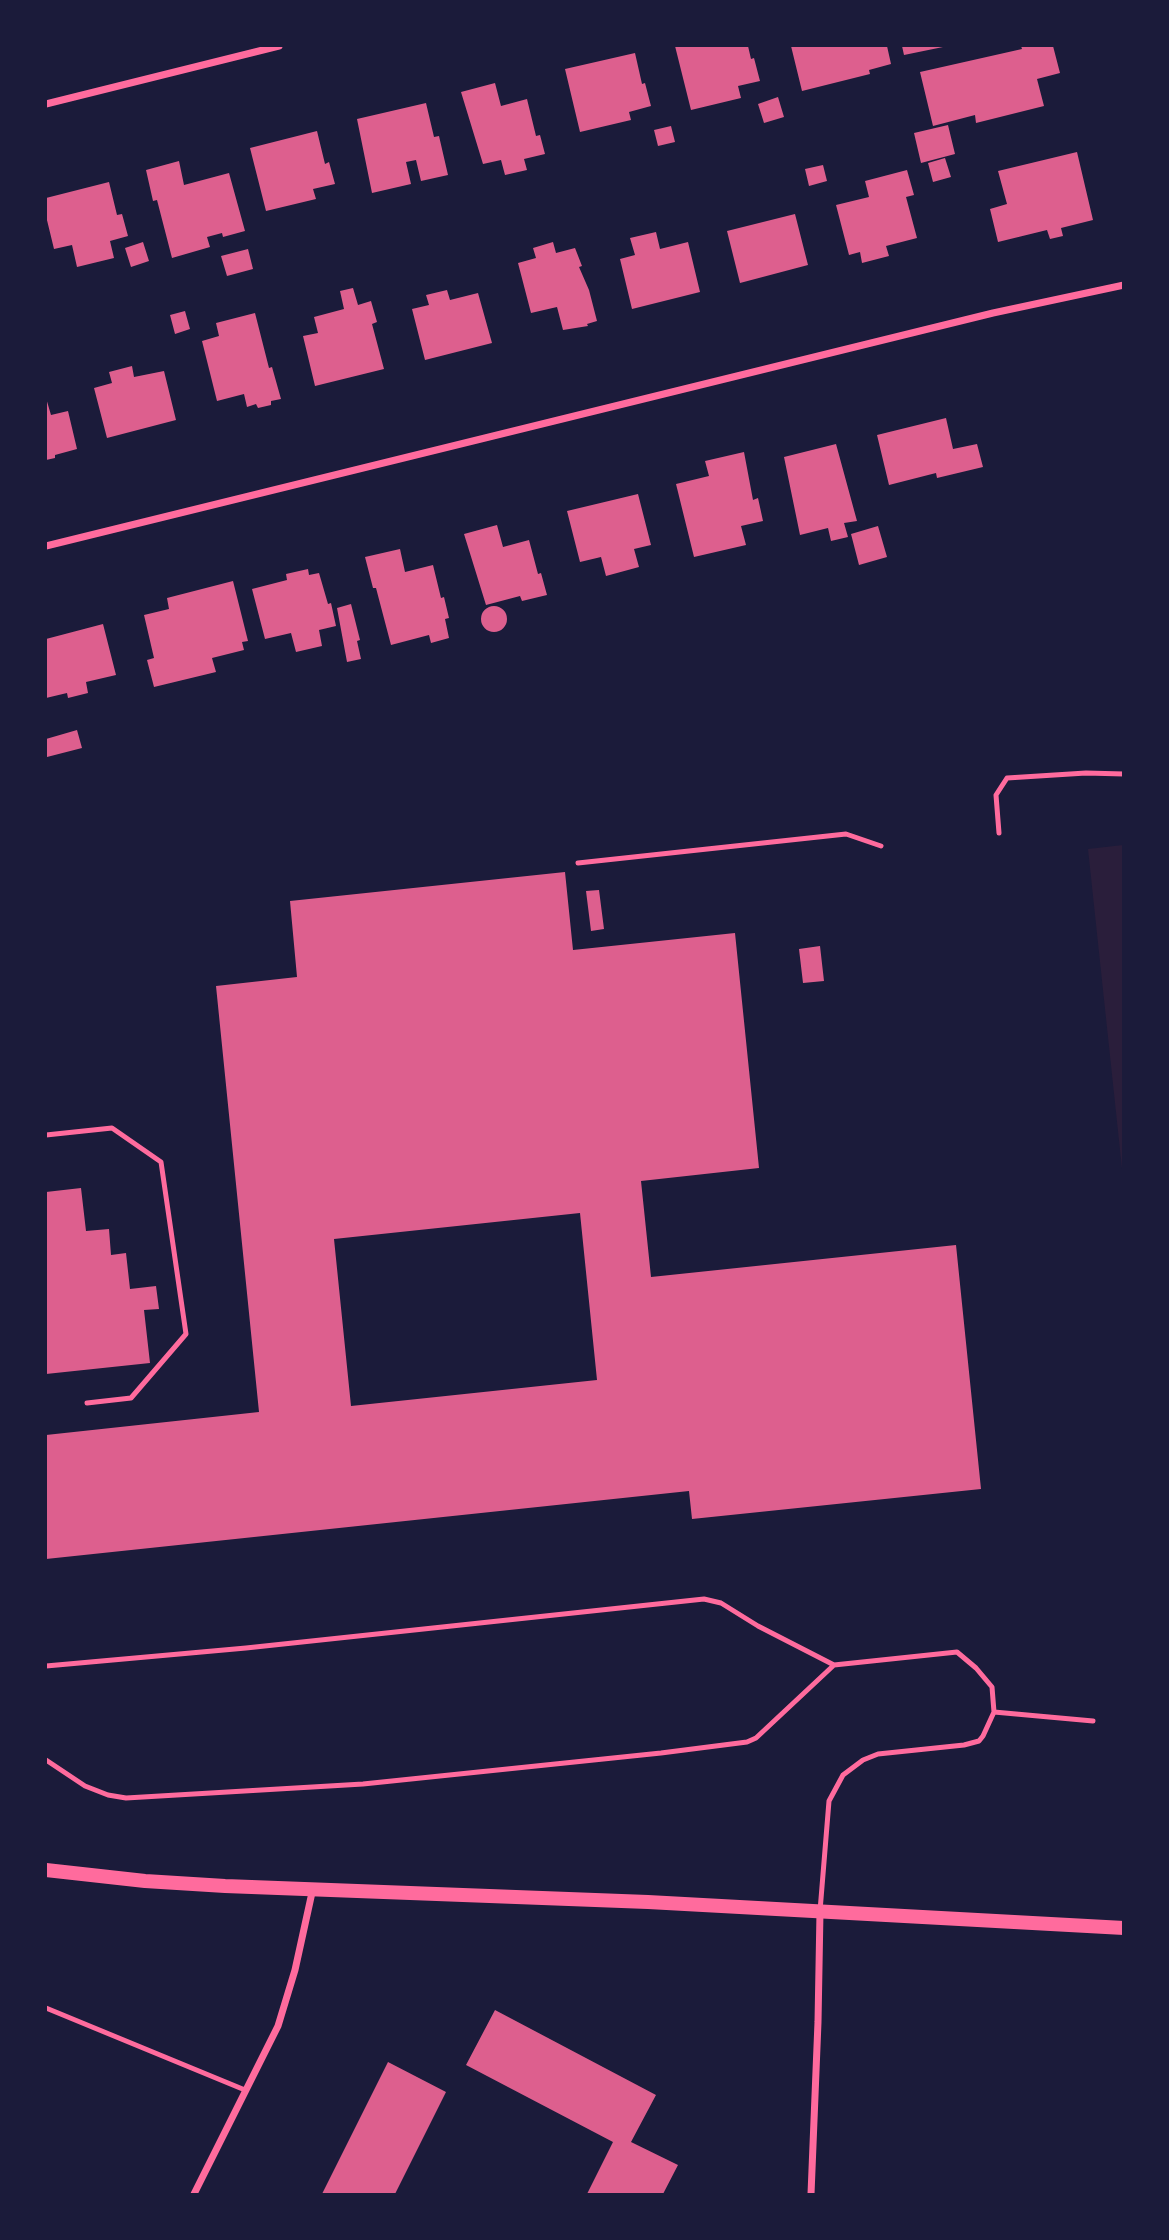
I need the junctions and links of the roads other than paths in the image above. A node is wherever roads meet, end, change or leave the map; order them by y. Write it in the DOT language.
graph roads {
  1 [pos="279,46"];
  2 [pos="46,104"];
  3 [pos="1124,285"];
  4 [pos="46,546"];
  5 [pos="1124,774"];
  6 [pos="999,833"];
  7 [pos="881,846"];
  8 [pos="578,863"];
  9 [pos="46,1135"];
  10 [pos="87,1403"];
  11 [pos="834,1665"];
  12 [pos="46,1666"];
  13 [pos="994,1712"];
  14 [pos="1093,1721"];
  15 [pos="46,1760"];
  16 [pos="46,1870"];
  17 [pos="313,1888"];
  18 [pos="820,1911"];
  19 [pos="1124,1928"];
  20 [pos="46,2008"];
  21 [pos="245,2090"];
  22 [pos="194,2194"];
  23 [pos="811,2194"];
  1 -- 2 [label="street"];
  3 -- 4 [label="street"];
  5 -- 6 [label="lane"];
  7 -- 8 [label="lane"];
  9 -- 10 [label="lane"];
  11 -- 12 [label="lane"];
  11 -- 13 [label="lane"];
  11 -- 15 [label="lane"];
  13 -- 14 [label="lane"];
  13 -- 18 [label="lane"];
  16 -- 17 [label="main road"];
  17 -- 18 [label="main road"];
  17 -- 21 [label="street"];
  18 -- 19 [label="main road"];
  18 -- 23 [label="street"];
  20 -- 21 [label="lane"];
  21 -- 22 [label="street"];
}
